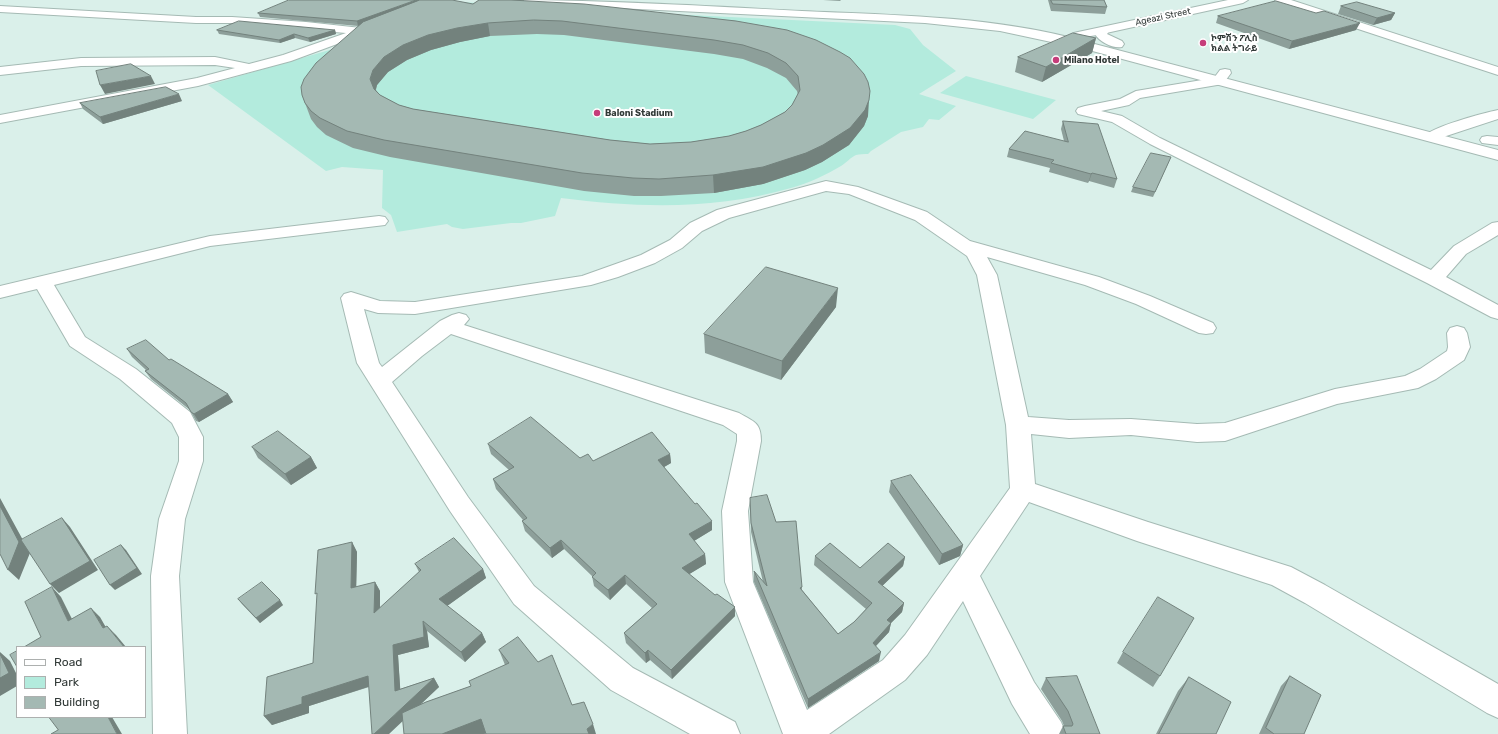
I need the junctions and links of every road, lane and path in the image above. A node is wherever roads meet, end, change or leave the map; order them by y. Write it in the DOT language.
graph roads {
  1 [pos="515,0"];
  2 [pos="644,0"];
  3 [pos="1244,0"];
  4 [pos="1280,0"];
  5 [pos="88,3"];
  6 [pos="0,9"];
  7 [pos="66,12"];
  8 [pos="1025,22"];
  9 [pos="384,23"];
  10 [pos="1129,24"];
  11 [pos="1104,30"];
  12 [pos="362,32"];
  13 [pos="1078,35"];
  14 [pos="1060,36"];
  15 [pos="1118,44"];
  16 [pos="253,67"];
  17 [pos="0,71"];
  18 [pos="1498,72"];
  19 [pos="1221,77"];
  20 [pos="1124,102"];
  21 [pos="1498,114"];
  22 [pos="0,119"];
  23 [pos="1117,119"];
  24 [pos="1438,134"];
  25 [pos="1494,141"];
  26 [pos="1498,155"];
  27 [pos="379,221"];
  28 [pos="1498,227"];
  29 [pos="963,245"];
  30 [pos="1434,279"];
  31 [pos="43,283"];
  32 [pos="0,292"];
  33 [pos="502,294"];
  34 [pos="1498,313"];
  35 [pos="447,326"];
  36 [pos="1206,328"];
  37 [pos="1457,333"];
  38 [pos="380,380"];
  39 [pos="1018,425"];
  40 [pos="1023,490"];
  41 [pos="965,575"];
  42 [pos="1498,702"];
  43 [pos="170,734"];
  44 [pos="723,734"];
  45 [pos="800,734"];
  46 [pos="1049,734"];
  1 -- 14 [label="street"];
  2 -- 8 [label="street"];
  3 -- 10 [label="street, Ageazi Street"];
  4 -- 18 [label="street"];
  5 -- 7 [label="street"];
  6 -- 7 [label="street"];
  7 -- 12 [label="street"];
  9 -- 12 [label="street"];
  10 -- 11 [label="street"];
  10 -- 14 [label="street"];
  11 -- 13 [label="street"];
  11 -- 15 [label="street"];
  12 -- 16 [label="street"];
  13 -- 14 [label="street"];
  13 -- 15 [label="street"];
  14 -- 19 [label="street"];
  15 -- 19 [label="street"];
  16 -- 17 [label="street"];
  16 -- 22 [label="street"];
  19 -- 20 [label="street"];
  19 -- 24 [label="street"];
  20 -- 23 [label="street"];
  20 -- 23 [label="street"];
  21 -- 24 [label="street"];
  23 -- 30 [label="street"];
  24 -- 25 [label="street"];
  24 -- 26 [label="street"];
  27 -- 31 [label="street"];
  28 -- 30 [label="street"];
  29 -- 33 [label="street"];
  29 -- 36 [label="street"];
  29 -- 39 [label="street"];
  30 -- 34 [label="street"];
  31 -- 32 [label="street"];
  31 -- 43 [label="street"];
  33 -- 35 [label="street"];
  33 -- 38 [label="street"];
  35 -- 38 [label="street"];
  35 -- 45 [label="street"];
  37 -- 39 [label="street"];
  38 -- 44 [label="street"];
  39 -- 40 [label="street"];
  40 -- 41 [label="street"];
  40 -- 42 [label="street"];
  41 -- 45 [label="street"];
  41 -- 46 [label="street"];
}
